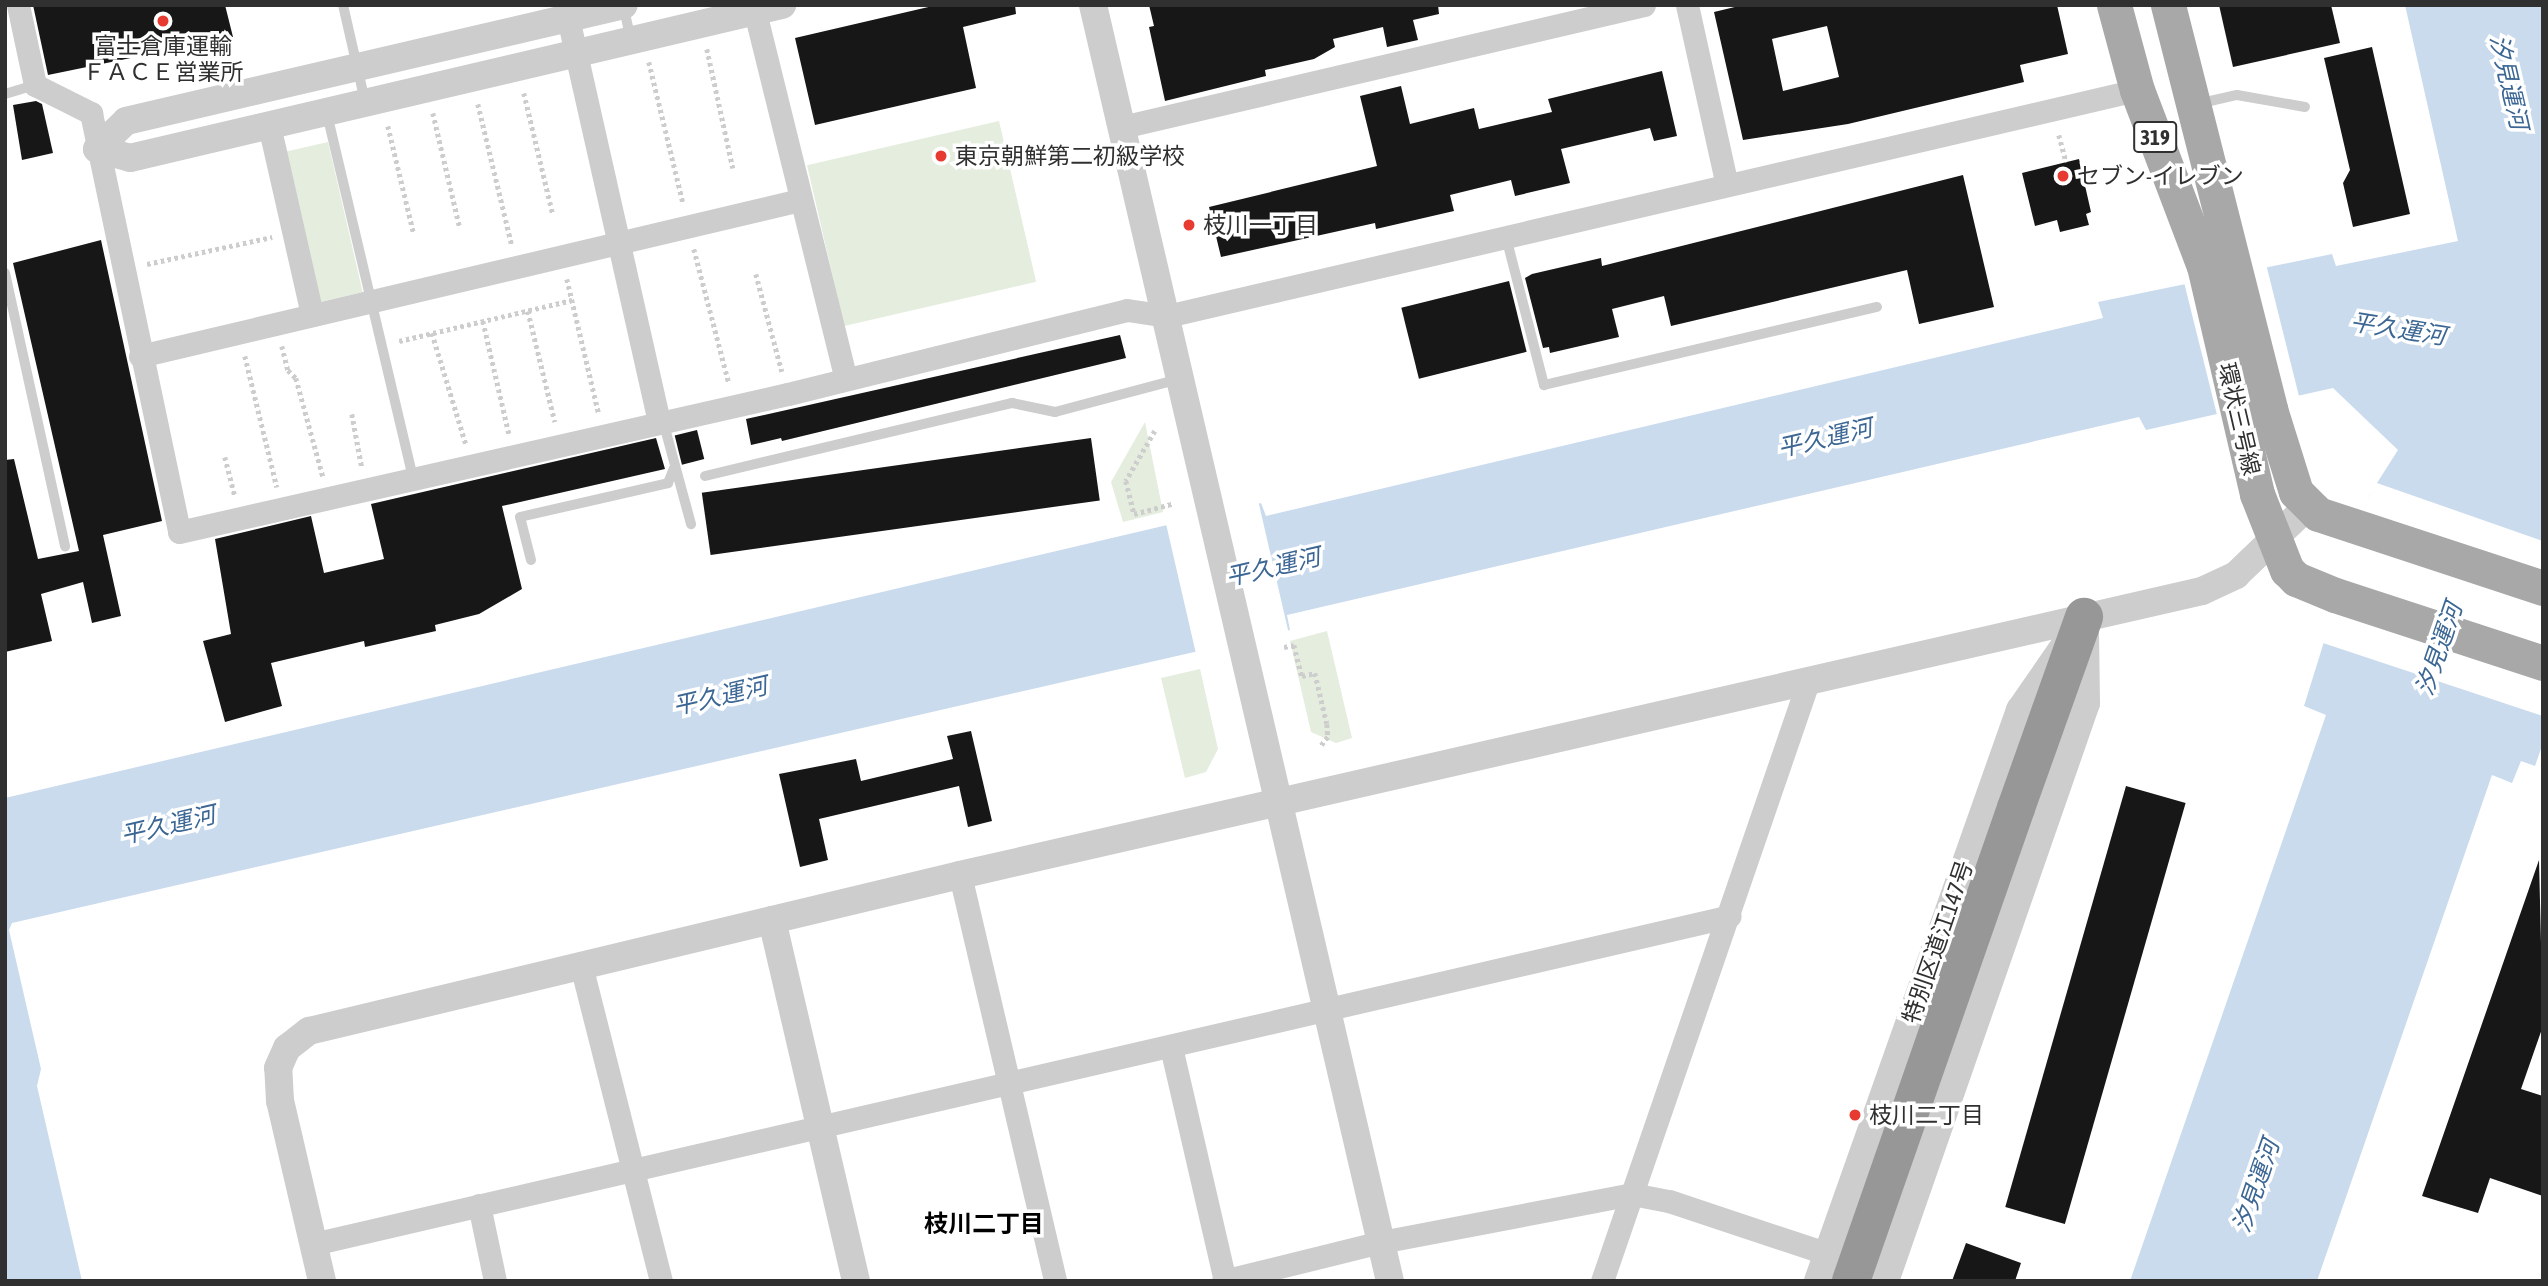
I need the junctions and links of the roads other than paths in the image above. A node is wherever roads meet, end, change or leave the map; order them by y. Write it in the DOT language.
graph roads {
  1 [pos="18,5"];
  2 [pos="343,5"];
  3 [pos="624,5"];
  4 [pos="1093,5"];
  5 [pos="1644,5"];
  6 [pos="1687,5"];
  7 [pos="2114,5"];
  8 [pos="2168,5"];
  9 [pos="769,8"];
  10 [pos="568,18"];
  11 [pos="631,41"];
  12 [pos="576,53"];
  13 [pos="357,67"];
  14 [pos="36,85"];
  15 [pos="2137,90"];
  16 [pos="5,94"];
  17 [pos="374,101"];
  18 [pos="2194,105"];
  19 [pos="2305,107"];
  20 [pos="327,112"];
  21 [pos="268,125"];
  22 [pos="1122,127"];
  23 [pos="97,149"];
  24 [pos="1727,185"];
  25 [pos="800,200"];
  26 [pos="1506,237"];
  27 [pos="619,243"];
  28 [pos="2219,262"];
  29 [pos="5,274"];
  30 [pos="371,301"];
  31 [pos="1877,307"];
  32 [pos="312,316"];
  33 [pos="1167,316"];
  34 [pos="140,356"];
  35 [pos="845,377"];
  36 [pos="1182,378"];
  37 [pos="2255,413"];
  38 [pos="661,421"];
  39 [pos="674,468"];
  40 [pos="705,476"];
  41 [pos="413,479"];
  42 [pos="2307,507"];
  43 [pos="691,524"];
  44 [pos="2273,544"];
  45 [pos="65,547"];
  46 [pos="531,560"];
  47 [pos="2543,589"];
  48 [pos="2084,617"];
  49 [pos="2543,663"];
  50 [pos="1809,679"];
  51 [pos="1277,803"];
  52 [pos="960,875"];
  53 [pos="1730,916"];
  54 [pos="772,920"];
  55 [pos="581,965"];
  56 [pos="1329,1011"];
  57 [pos="1171,1047"];
  58 [pos="1009,1084"];
  59 [pos="820,1127"];
  60 [pos="634,1172"];
  61 [pos="1632,1194"];
  62 [pos="479,1205"];
  63 [pos="1381,1242"];
  64 [pos="313,1244"];
  65 [pos="1867,1275"];
  66 [pos="322,1281"];
  67 [pos="495,1281"];
  68 [pos="661,1281"];
  69 [pos="856,1281"];
  70 [pos="1055,1281"];
  71 [pos="1224,1281"];
  72 [pos="1390,1281"];
  73 [pos="1602,1281"];
  74 [pos="1818,1281"];
  1 -- 14 [label="street"];
  2 -- 13 [label="lane"];
  3 -- 10 [label="street"];
  3 -- 11 [label="lane"];
  4 -- 22 [label="street"];
  5 -- 22 [label="street"];
  6 -- 24 [label="street"];
  7 -- 15 [label="main road, 環状三号線 / 319"];
  8 -- 18 [label="main road, 環状三号線 / 319"];
  9 -- 11 [label="street"];
  9 -- 25 [label="street"];
  10 -- 12 [label="street"];
  10 -- 13 [label="street"];
  11 -- 12 [label="street"];
  12 -- 17 [label="street"];
  12 -- 27 [label="street"];
  13 -- 17 [label="lane"];
  13 -- 23 [label="street"];
  14 -- 16 [label="lane"];
  14 -- 23 [label="street"];
  15 -- 24 [label="street"];
  15 -- 28 [label="main road, 環状三号線 / 319"];
  17 -- 20 [label="street"];
  18 -- 19 [label="lane"];
  18 -- 28 [label="main road, 環状三号線 / 319"];
  20 -- 21 [label="street"];
  20 -- 30 [label="lane"];
  21 -- 23 [label="street"];
  21 -- 32 [label="street"];
  22 -- 33 [label="street"];
  23 -- 34 [label="street"];
  24 -- 26 [label="street"];
  25 -- 27 [label="street"];
  25 -- 35 [label="street"];
  26 -- 31 [label="lane"];
  26 -- 33 [label="street"];
  27 -- 30 [label="street"];
  27 -- 38 [label="street"];
  28 -- 37 [label="main road, 環状三号線 / 319"];
  29 -- 45 [label="lane"];
  30 -- 32 [label="street"];
  30 -- 41 [label="lane"];
  32 -- 34 [label="street"];
  33 -- 35 [label="street"];
  33 -- 36 [label="street"];
  34 -- 41 [label="street"];
  35 -- 38 [label="street"];
  36 -- 40 [label="lane"];
  36 -- 51 [label="street"];
  37 -- 42 [label="main road, 環状三号線 / 319"];
  37 -- 44 [label="main road, 環状三号線 / 319"];
  38 -- 39 [label="lane"];
  38 -- 41 [label="street"];
  39 -- 43 [label="lane"];
  39 -- 46 [label="lane"];
  42 -- 44 [label="street"];
  42 -- 47 [label="main road"];
  44 -- 48 [label="street"];
  44 -- 49 [label="main road, 環状三号線 / 319"];
  48 -- 50 [label="street"];
  48 -- 65 [label="highway, bridge"];
  48 -- 65 [label="street, 特別区道江147号"];
  48 -- 65 [label="street, 特別区道江147号"];
  50 -- 51 [label="street"];
  50 -- 53 [label="street"];
  51 -- 52 [label="street"];
  51 -- 56 [label="street"];
  52 -- 54 [label="street"];
  52 -- 58 [label="street"];
  53 -- 56 [label="street"];
  53 -- 61 [label="street"];
  54 -- 55 [label="street"];
  54 -- 59 [label="street"];
  55 -- 60 [label="street"];
  55 -- 64 [label="street"];
  56 -- 57 [label="street"];
  56 -- 63 [label="street"];
  57 -- 58 [label="street"];
  57 -- 71 [label="street"];
  58 -- 59 [label="street"];
  58 -- 70 [label="street"];
  59 -- 60 [label="street"];
  59 -- 69 [label="street"];
  60 -- 62 [label="street"];
  60 -- 68 [label="street"];
  61 -- 63 [label="street"];
  61 -- 65 [label="street"];
  61 -- 73 [label="street"];
  62 -- 64 [label="street"];
  62 -- 67 [label="street"];
  63 -- 71 [label="street"];
  63 -- 72 [label="street"];
  64 -- 66 [label="street"];
  65 -- 74 [label="street, 特別区道江147号"];
}
